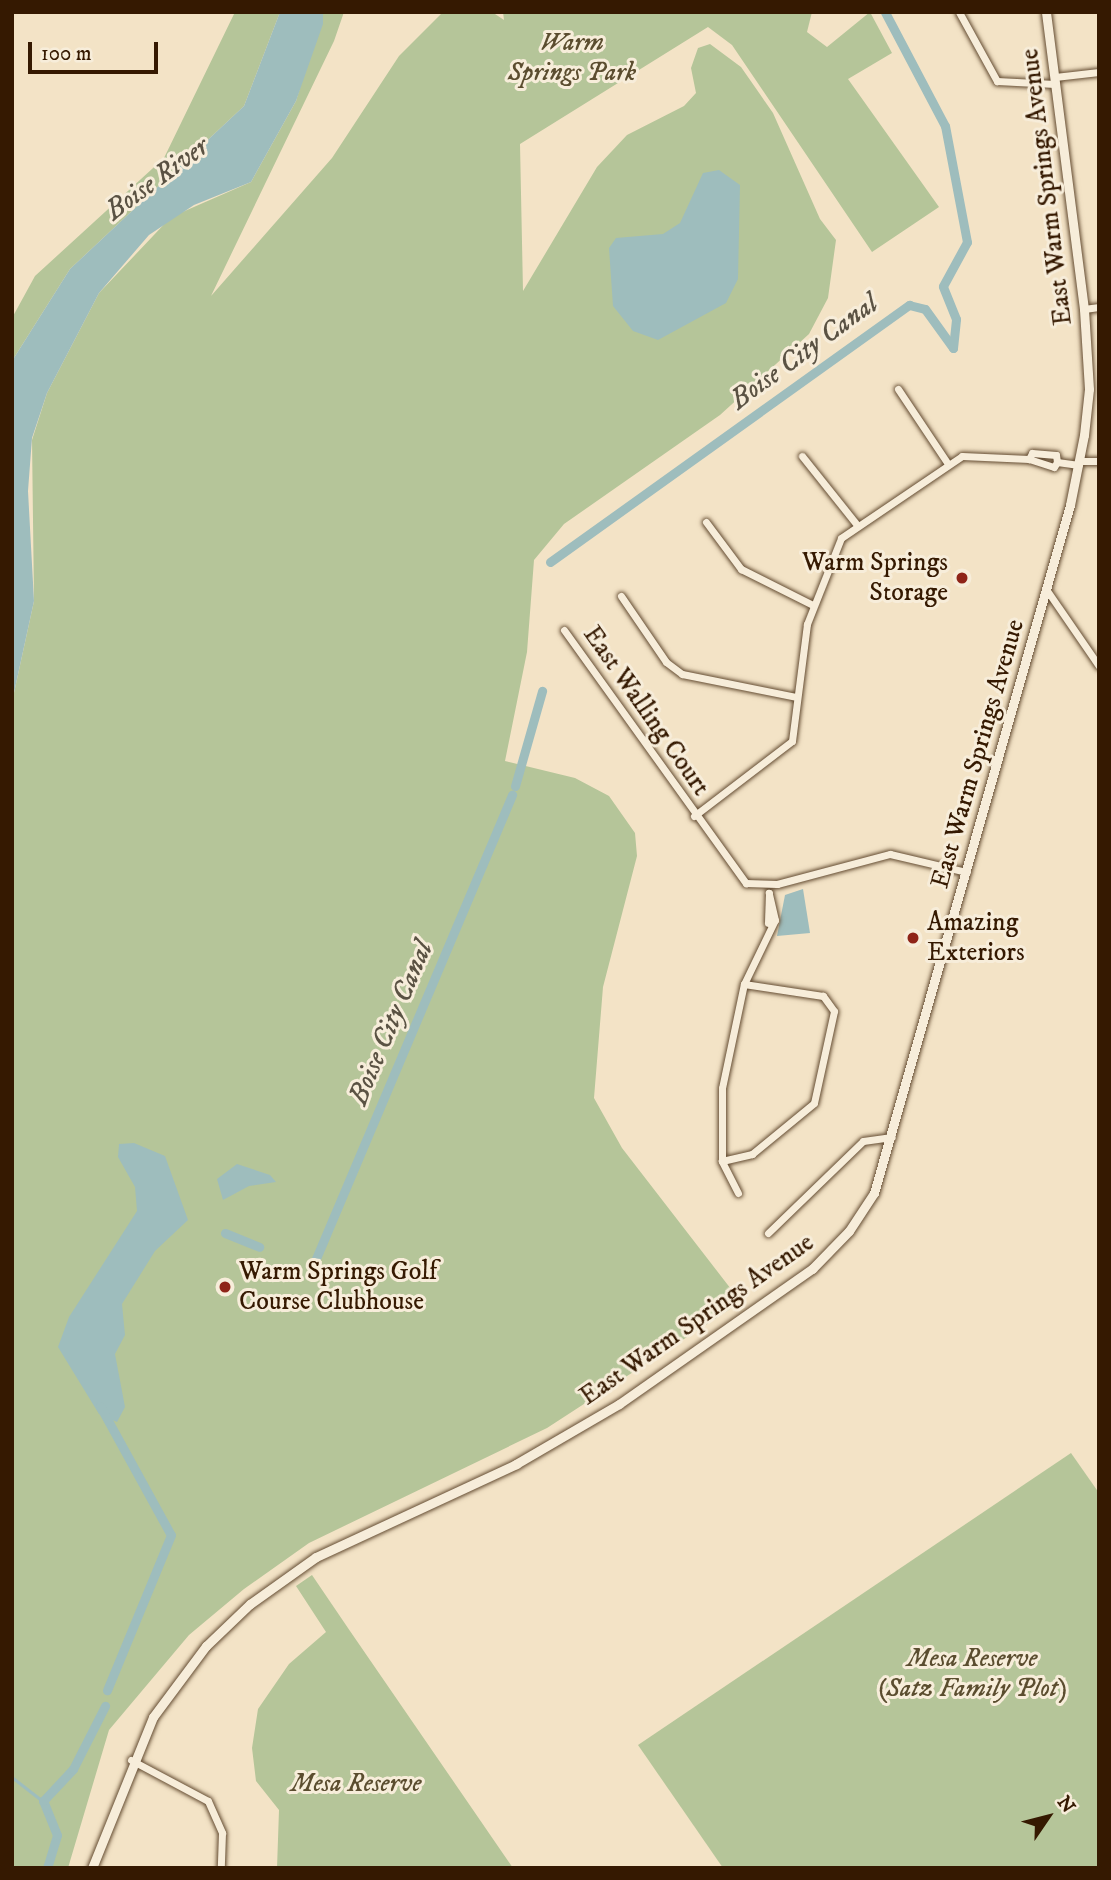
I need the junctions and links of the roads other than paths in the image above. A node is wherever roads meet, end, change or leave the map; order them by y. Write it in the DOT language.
graph roads {
  1 [pos="959,12"];
  2 [pos="1046,12"];
  3 [pos="1099,72"];
  4 [pos="1055,81"];
  5 [pos="1099,307"];
  6 [pos="1084,309"];
  7 [pos="898,389"];
  8 [pos="802,456"];
  9 [pos="1029,459"];
  10 [pos="1099,461"];
  11 [pos="1058,462"];
  12 [pos="1079,463"];
  13 [pos="948,464"];
  14 [pos="706,522"];
  15 [pos="857,525"];
  16 [pos="1046,589"];
  17 [pos="621,596"];
  18 [pos="813,605"];
  19 [pos="564,630"];
  20 [pos="1099,666"];
  21 [pos="796,696"];
  22 [pos="694,816"];
  23 [pos="967,872"];
  24 [pos="769,889"];
  25 [pos="744,984"];
  26 [pos="893,1137"];
  27 [pos="722,1161"];
  28 [pos="738,1193"];
  29 [pos="768,1233"];
  30 [pos="131,1760"];
  31 [pos="92,1868"];
  32 [pos="221,1868"];
  1 -- 4 [label="street"];
  2 -- 4 [label="street, East Warm Springs Avenue"];
  3 -- 4 [label="street"];
  4 -- 6 [label="street, East Warm Springs Avenue"];
  5 -- 6 [label="street"];
  6 -- 12 [label="street, East Warm Springs Avenue"];
  7 -- 13 [label="street"];
  8 -- 15 [label="street"];
  9 -- 11 [label="street"];
  9 -- 11 [label="street"];
  9 -- 13 [label="street"];
  10 -- 12 [label="street"];
  11 -- 12 [label="street"];
  12 -- 16 [label="street, East Warm Springs Avenue"];
  13 -- 15 [label="street"];
  14 -- 18 [label="street"];
  15 -- 18 [label="street"];
  16 -- 20 [label="street"];
  16 -- 23 [label="street, East Warm Springs Avenue"];
  17 -- 21 [label="street"];
  18 -- 21 [label="street"];
  19 -- 22 [label="street, East Walling Court"];
  21 -- 22 [label="street"];
  22 -- 24 [label="street, East Walling Court"];
  23 -- 24 [label="street"];
  23 -- 26 [label="street, East Warm Springs Avenue"];
  24 -- 25 [label="street"];
  25 -- 27 [label="street"];
  25 -- 27 [label="street"];
  26 -- 29 [label="street"];
  26 -- 30 [label="street, East Warm Springs Avenue"];
  27 -- 28 [label="street"];
  30 -- 31 [label="street, East Warm Springs Avenue"];
  30 -- 32 [label="street"];
}
